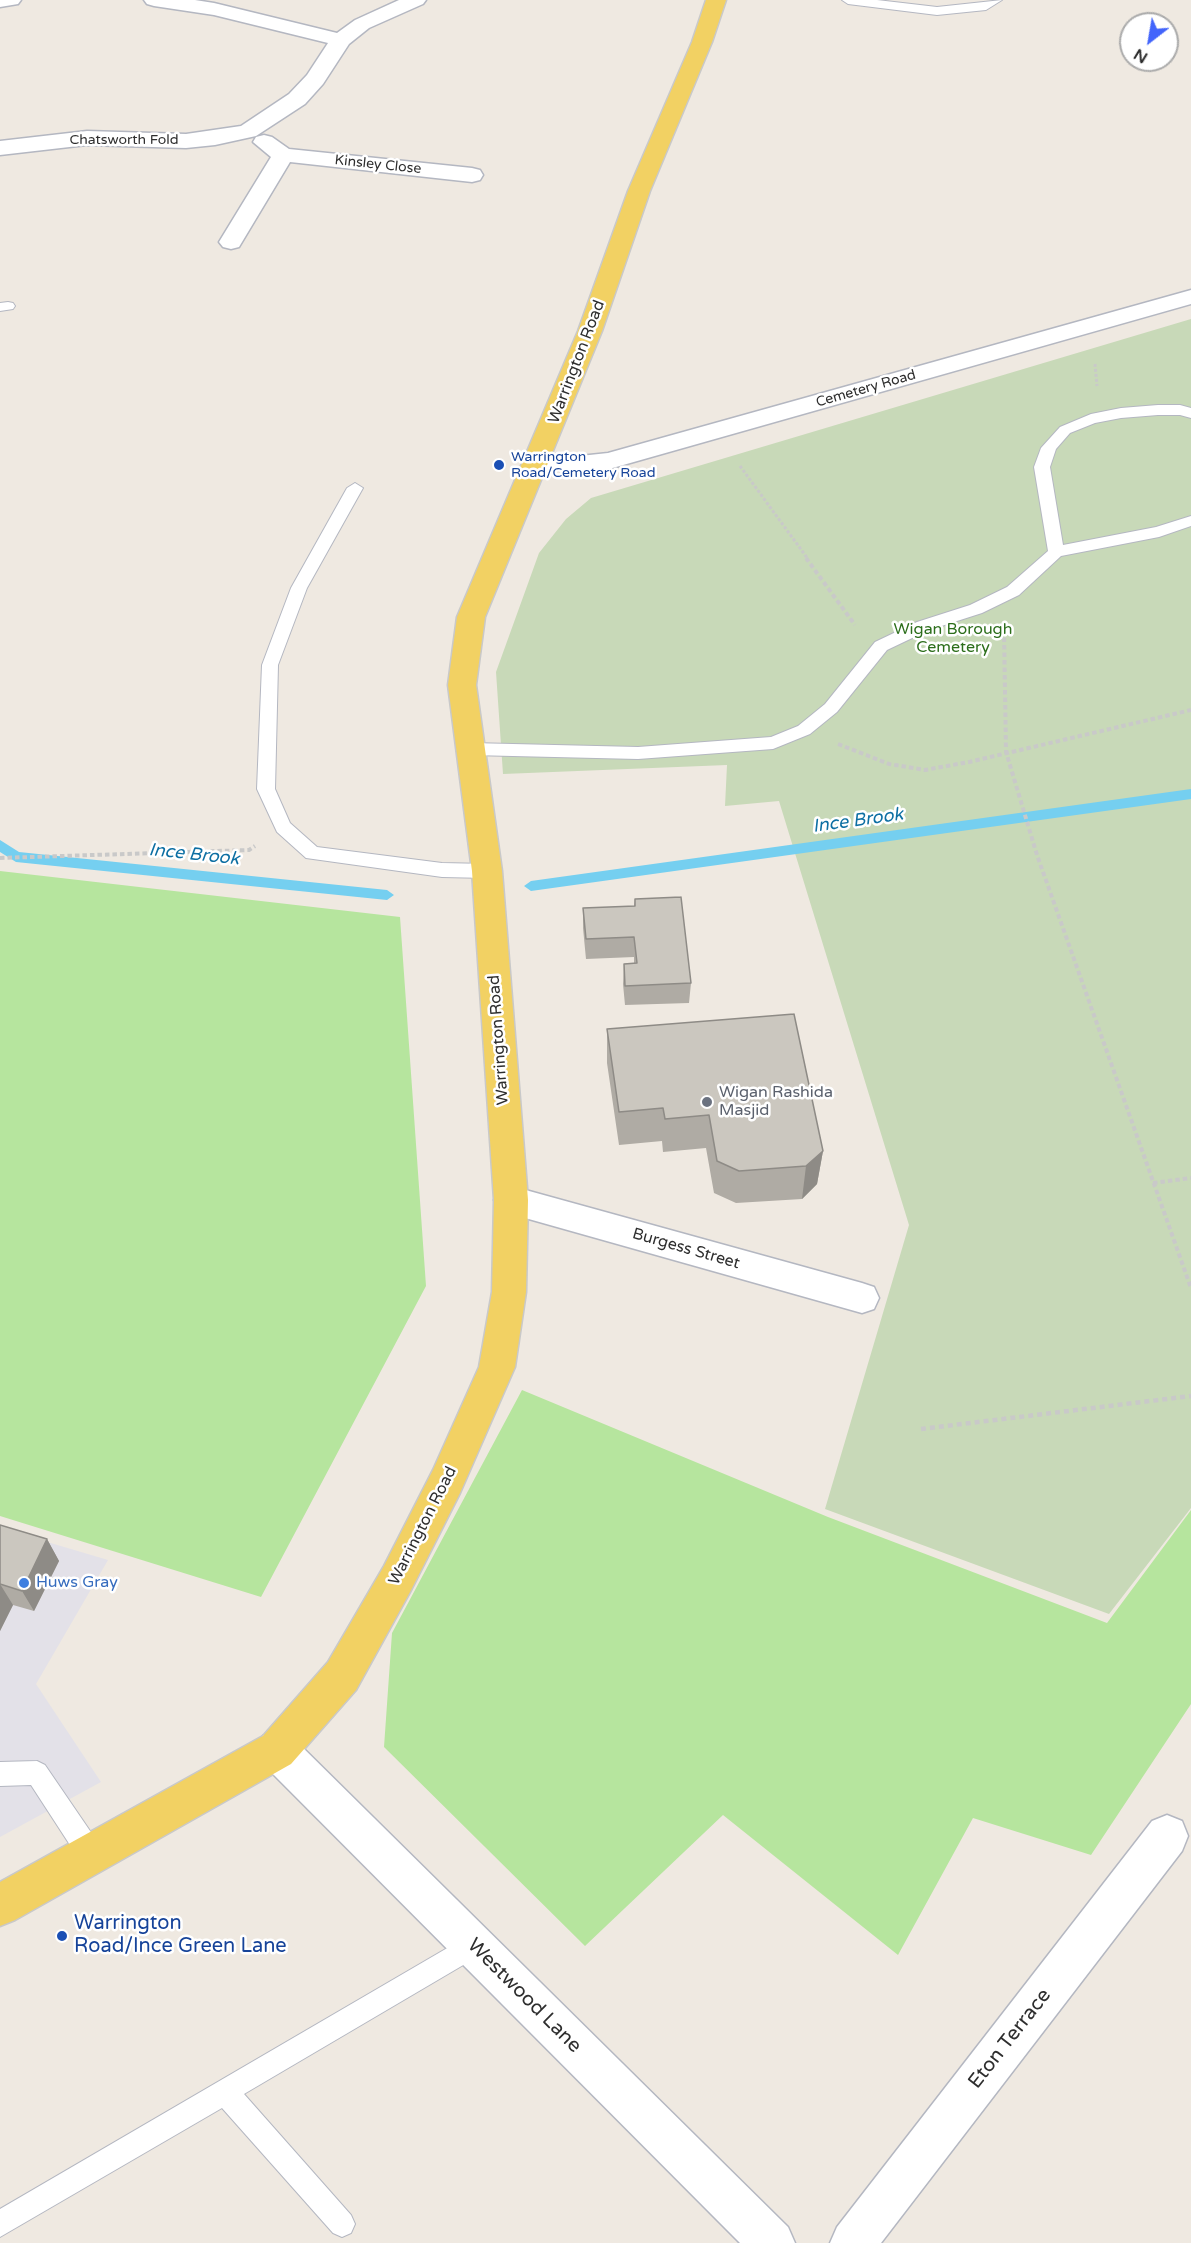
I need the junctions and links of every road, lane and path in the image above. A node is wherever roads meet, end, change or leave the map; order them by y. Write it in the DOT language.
graph roads {
  1 [pos="11,0"];
  2 [pos="154,0"];
  3 [pos="416,0"];
  4 [pos="716,0"];
  5 [pos="848,0"];
  6 [pos="0,1"];
  7 [pos="176,1"];
  8 [pos="990,2"];
  9 [pos="341,40"];
  10 [pos="248,131"];
  11 [pos="0,148"];
  12 [pos="283,155"];
  13 [pos="481,176"];
  14 [pos="231,242"];
  15 [pos="1191,297"];
  16 [pos="1191,413"];
  17 [pos="538,461"];
  18 [pos="740,466"];
  19 [pos="355,488"];
  20 [pos="1191,521"];
  21 [pos="1056,552"];
  22 [pos="1003,596"];
  23 [pos="875,653"];
  24 [pos="1191,710"];
  25 [pos="804,730"];
  26 [pos="471,749"];
  27 [pos="1006,752"];
  28 [pos="283,827"];
  29 [pos="0,858"];
  30 [pos="487,871"];
  31 [pos="1191,1178"];
  32 [pos="1153,1183"];
  33 [pos="511,1200"];
  34 [pos="1191,1288"];
  35 [pos="862,1298"];
  36 [pos="1191,1396"];
  37 [pos="921,1429"];
  38 [pos="277,1749"];
  39 [pos="0,1774"];
  40 [pos="1167,1836"];
  41 [pos="92,1856"];
  42 [pos="0,1905"];
  43 [pos="473,1945"];
  44 [pos="225,2091"];
  45 [pos="0,2224"];
  46 [pos="342,2224"];
  47 [pos="772,2243"];
  48 [pos="853,2243"];
  1 -- 6 [label="street"];
  2 -- 7 [label="street"];
  3 -- 9 [label="street, Chatsworth Fold"];
  4 -- 17 [label="main road, Warrington Road"];
  5 -- 8 [label="lane"];
  7 -- 9 [label="street"];
  9 -- 10 [label="street, Chatsworth Fold"];
  10 -- 11 [label="street, Chatsworth Fold"];
  10 -- 12 [label="street"];
  12 -- 13 [label="street, Kinsley Close"];
  12 -- 14 [label="street"];
  15 -- 17 [label="street, Cemetery Road"];
  16 -- 21 [label="lane"];
  17 -- 26 [label="main road, Warrington Road"];
  18 -- 23 [label="path"];
  19 -- 28 [label="lane"];
  20 -- 21 [label="lane"];
  21 -- 22 [label="lane"];
  22 -- 23 [label="lane"];
  22 -- 27 [label="path"];
  23 -- 25 [label="lane"];
  24 -- 27 [label="path"];
  25 -- 26 [label="lane"];
  25 -- 27 [label="path"];
  26 -- 30 [label="main road, Warrington Road"];
  27 -- 32 [label="path"];
  28 -- 29 [label="path"];
  28 -- 30 [label="lane"];
  30 -- 33 [label="main road, Warrington Road"];
  31 -- 32 [label="path"];
  32 -- 34 [label="path"];
  33 -- 35 [label="street, Burgess Street"];
  33 -- 38 [label="main road, Warrington Road"];
  36 -- 37 [label="path"];
  38 -- 41 [label="main road, Warrington Road"];
  38 -- 43 [label="street, Westwood Lane"];
  39 -- 41 [label="lane"];
  40 -- 48 [label="street, Eton Terrace"];
  41 -- 42 [label="main road, Warrington Road"];
  43 -- 44 [label="lane"];
  43 -- 47 [label="street, Westwood Lane"];
  44 -- 45 [label="lane"];
  44 -- 46 [label="lane"];
}
